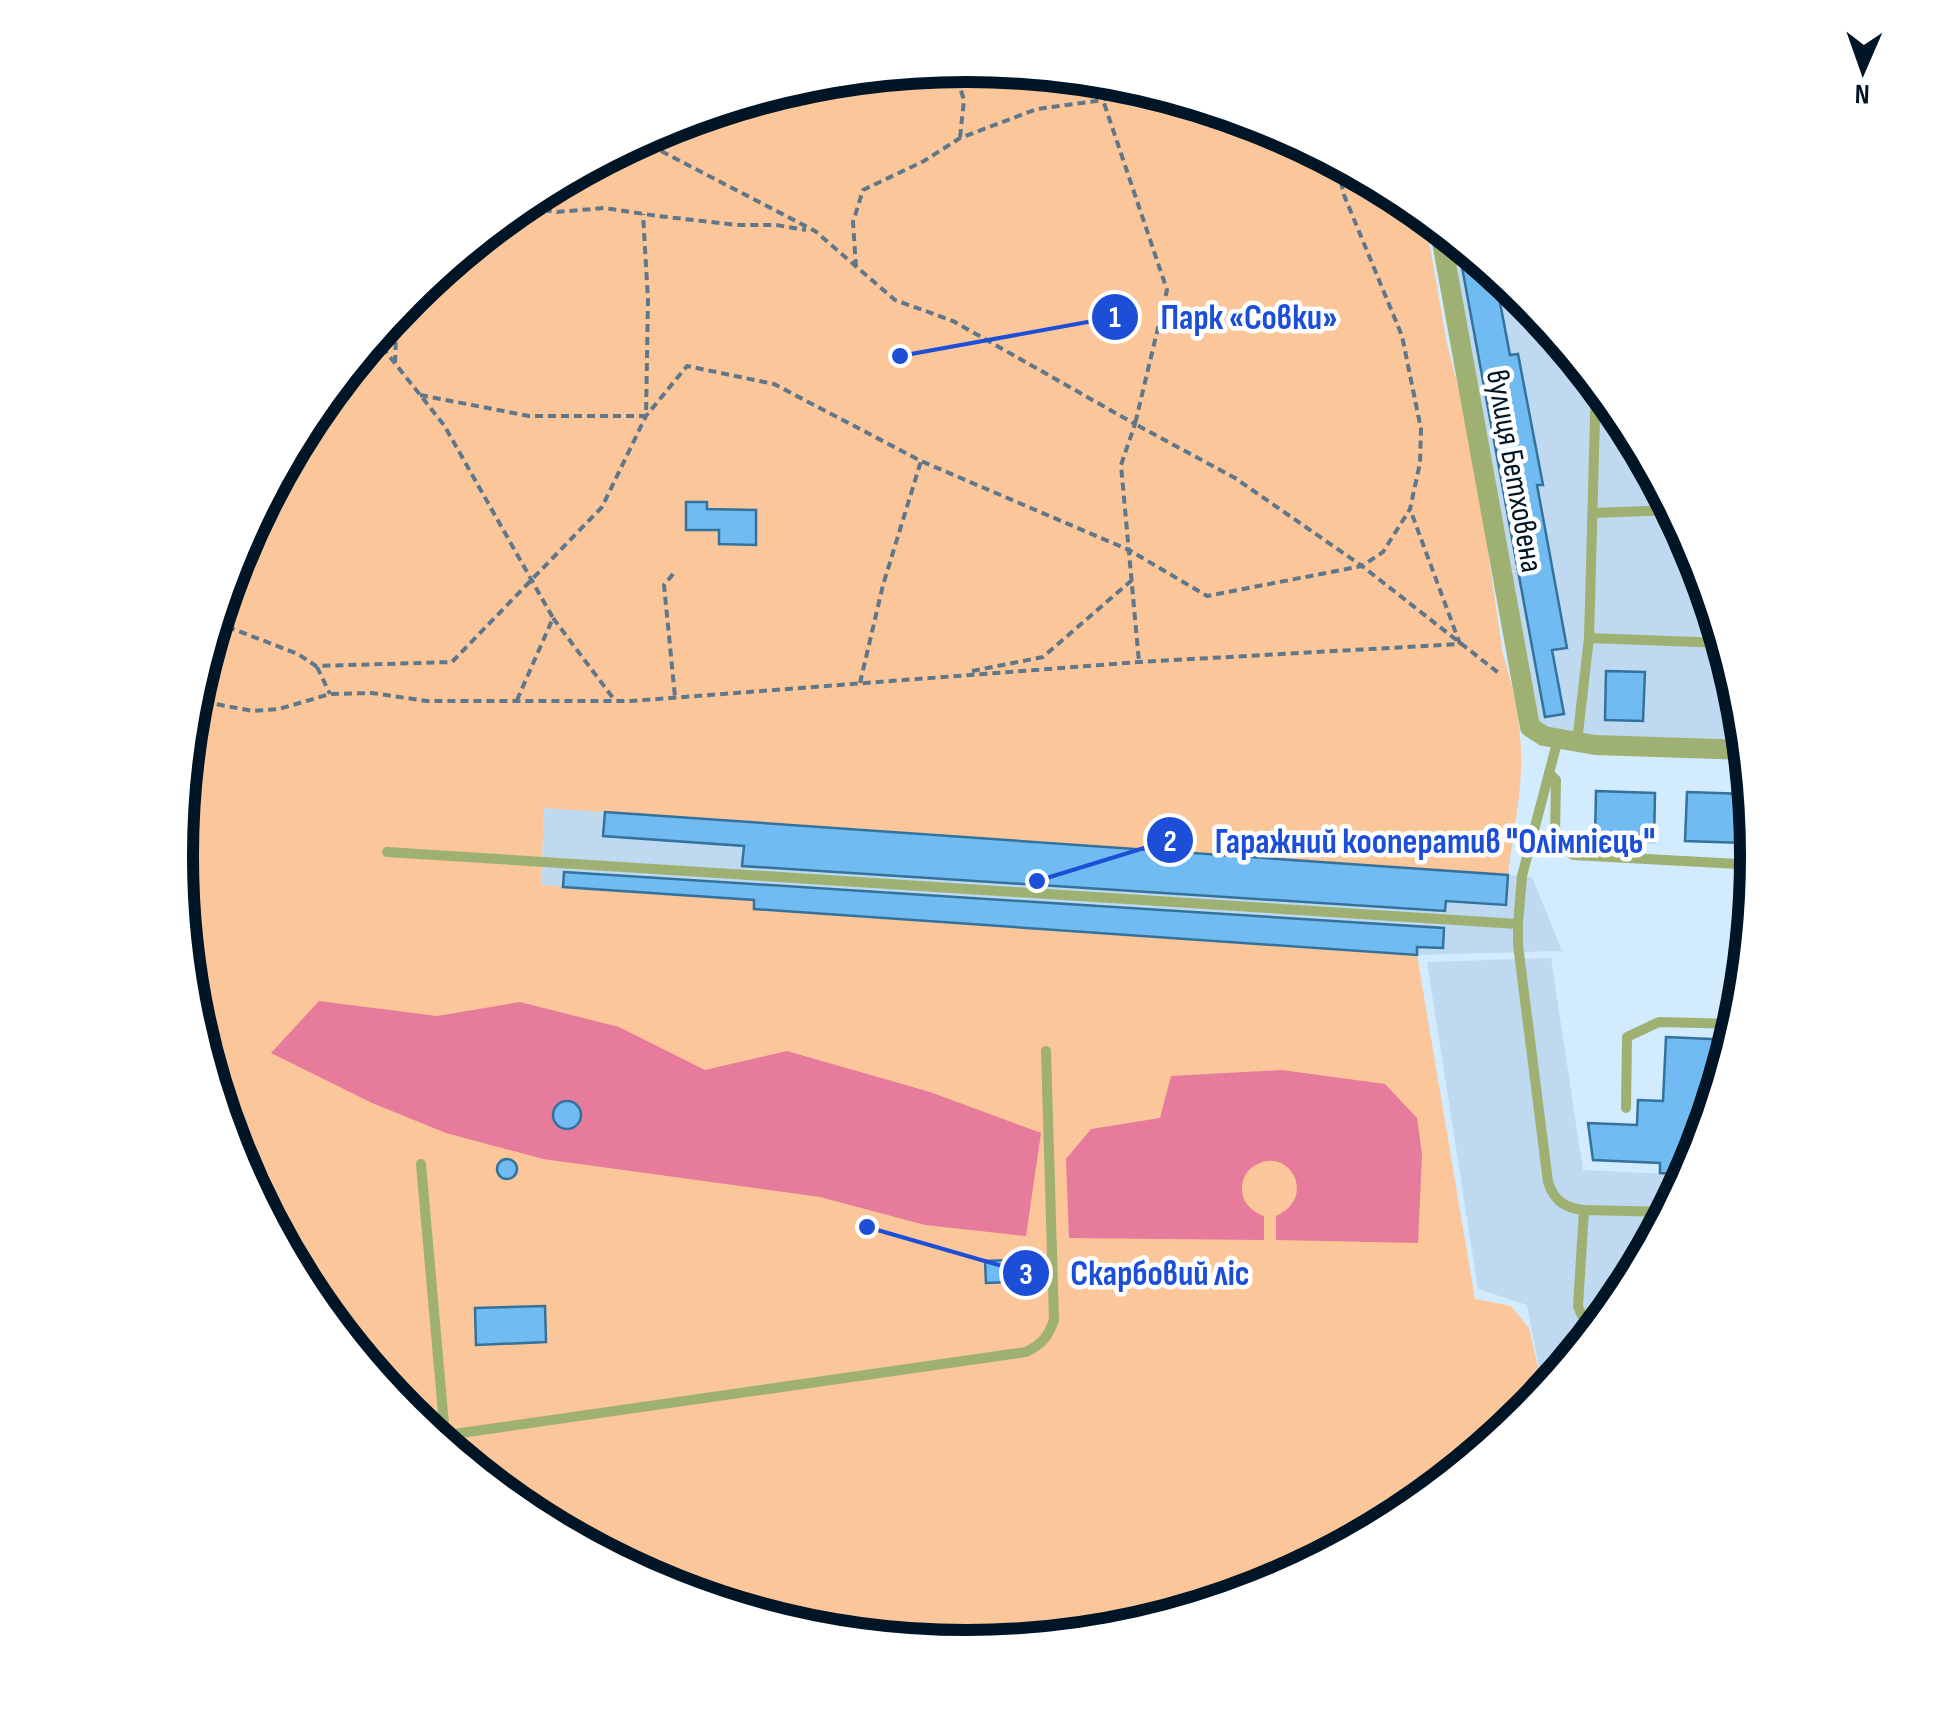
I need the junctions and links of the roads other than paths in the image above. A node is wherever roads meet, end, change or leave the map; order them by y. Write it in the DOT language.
graph roads {
  1 [pos="1442,246"];
  2 [pos="1595,406"];
  3 [pos="1658,511"];
  4 [pos="1592,513"];
  5 [pos="1588,638"];
  6 [pos="1710,642"];
  7 [pos="1568,741"];
  8 [pos="1732,749"];
  9 [pos="1549,772"];
  10 [pos="388,852"];
  11 [pos="1740,864"];
  12 [pos="1518,924"];
  13 [pos="1721,1024"];
  14 [pos="1046,1050"];
  15 [pos="1626,1108"];
  16 [pos="421,1164"];
  17 [pos="1584,1210"];
  18 [pos="1653,1212"];
  19 [pos="1585,1319"];
  20 [pos="440,1422"];
  21 [pos="456,1438"];
  1 -- 7 [label="street, вулиця Бетховена"];
  2 -- 4 [label="lane"];
  3 -- 4 [label="lane"];
  4 -- 5 [label="lane"];
  5 -- 6 [label="lane"];
  5 -- 7 [label="lane"];
  7 -- 8 [label="street"];
  7 -- 9 [label="lane"];
  9 -- 11 [label="lane"];
  9 -- 12 [label="lane"];
  10 -- 12 [label="lane"];
  12 -- 17 [label="lane"];
  13 -- 15 [label="lane"];
  14 -- 21 [label="lane"];
  16 -- 20 [label="lane"];
  17 -- 18 [label="lane"];
  17 -- 19 [label="lane"];
}
